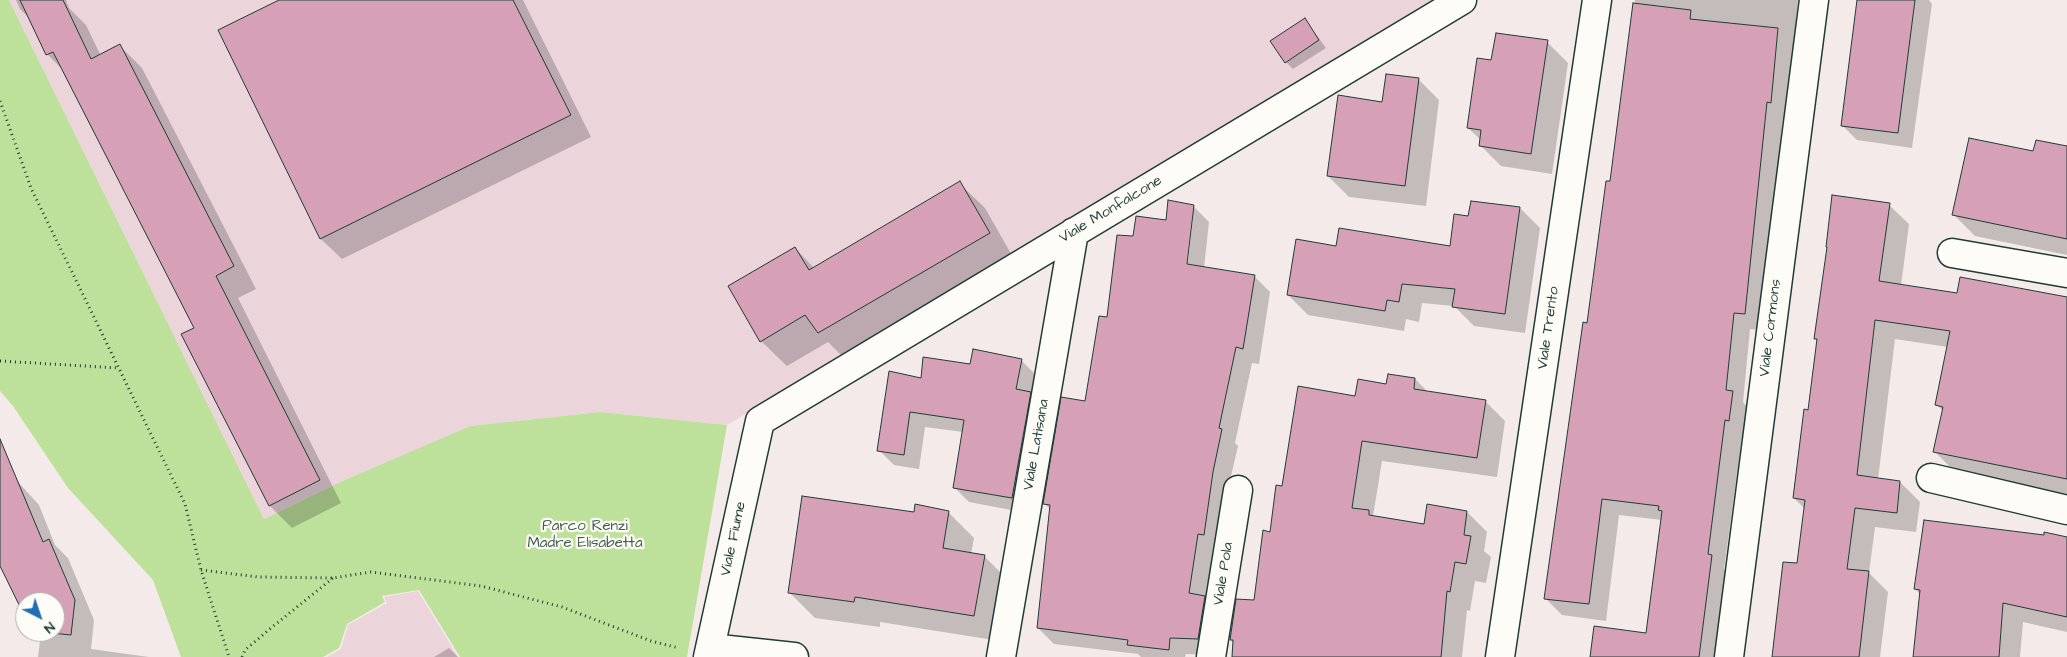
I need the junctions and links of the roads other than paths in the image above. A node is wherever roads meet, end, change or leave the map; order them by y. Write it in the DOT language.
graph roads {
  1 [pos="1462,0"];
  2 [pos="1597,0"];
  3 [pos="1814,0"];
  4 [pos="1074,232"];
  5 [pos="1952,253"];
  6 [pos="2067,273"];
  7 [pos="760,421"];
  8 [pos="1931,478"];
  9 [pos="1238,490"];
  10 [pos="2067,510"];
  11 [pos="709,652"];
  12 [pos="794,657"];
  13 [pos="1001,657"];
  14 [pos="1211,657"];
  15 [pos="1500,657"];
  16 [pos="1729,657"];
  1 -- 4 [label="street, Viale Monfalcone"];
  2 -- 15 [label="street, Viale Trento"];
  3 -- 16 [label="street, Viale Cormons"];
  4 -- 7 [label="street, Viale Monfalcone"];
  4 -- 13 [label="street, Viale Latisana"];
  5 -- 6 [label="street"];
  7 -- 11 [label="street, Viale Fiume"];
  8 -- 10 [label="street"];
  9 -- 14 [label="street, Viale Pola"];
  11 -- 12 [label="street"];
}
